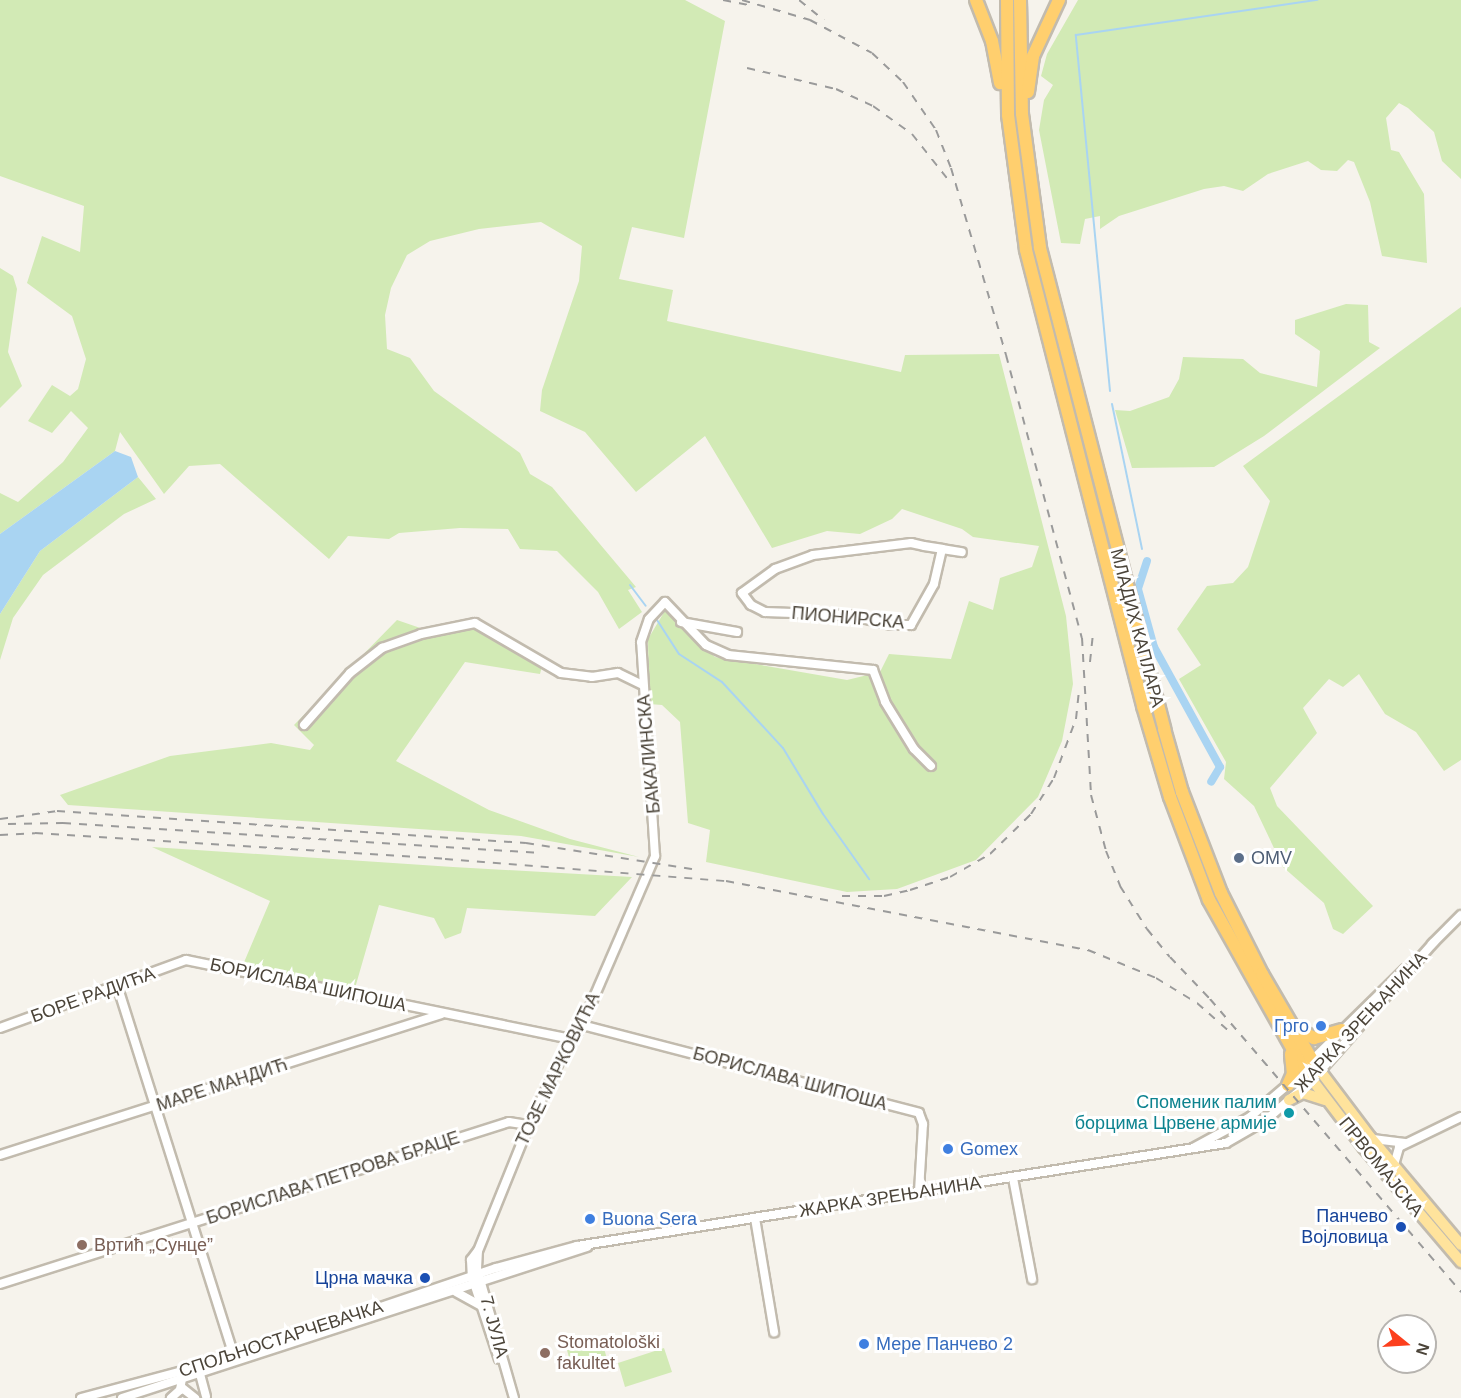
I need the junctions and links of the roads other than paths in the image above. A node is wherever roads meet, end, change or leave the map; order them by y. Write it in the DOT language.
graph roads {
  1 [pos="976,0"];
  2 [pos="1007,0"];
  3 [pos="1020,0"];
  4 [pos="1059,0"];
  5 [pos="1011,146"];
  6 [pos="1028,171"];
  7 [pos="942,549"];
  8 [pos="962,552"];
  9 [pos="681,622"];
  10 [pos="737,632"];
  11 [pos="644,685"];
  12 [pos="304,725"];
  13 [pos="931,766"];
  14 [pos="655,856"];
  15 [pos="1461,915"];
  16 [pos="1434,942"];
  17 [pos="186,960"];
  18 [pos="118,988"];
  19 [pos="443,1014"];
  20 [pos="582,1025"];
  21 [pos="1290,1025"];
  22 [pos="0,1028"];
  23 [pos="1342,1030"];
  24 [pos="571,1039"];
  25 [pos="1290,1047"];
  26 [pos="1308,1064"];
  27 [pos="1320,1071"];
  28 [pos="1312,1080"];
  29 [pos="1288,1085"];
  30 [pos="1289,1100"];
  31 [pos="1328,1101"];
  32 [pos="154,1107"];
  33 [pos="1461,1117"];
  34 [pos="529,1125"];
  35 [pos="1371,1138"];
  36 [pos="1407,1143"];
  37 [pos="1193,1148"];
  38 [pos="0,1155"];
  39 [pos="1394,1166"];
  40 [pos="1013,1178"];
  41 [pos="919,1192"];
  42 [pos="755,1218"];
  43 [pos="192,1223"];
  44 [pos="1461,1245"];
  45 [pos="587,1246"];
  46 [pos="478,1254"];
  47 [pos="1461,1262"];
  48 [pos="493,1269"];
  49 [pos="475,1275"];
  50 [pos="1032,1279"];
  51 [pos="0,1284"];
  52 [pos="478,1285"];
  53 [pos="456,1292"];
  54 [pos="481,1306"];
  55 [pos="774,1332"];
  56 [pos="234,1356"];
  57 [pos="505,1371"];
  58 [pos="200,1374"];
  59 [pos="181,1383"];
  60 [pos="206,1396"];
  61 [pos="81,1398"];
  62 [pos="122,1398"];
  63 [pos="171,1398"];
  64 [pos="195,1398"];
  65 [pos="514,1398"];
  1 -- 5 [label="highway"];
  2 -- 5 [label="highway"];
  3 -- 6 [label="highway"];
  4 -- 6 [label="highway"];
  5 -- 25 [label="highway, МЛАДИХ КАПЛАРА"];
  6 -- 21 [label="highway, МЛАДИХ КАПЛАРА"];
  7 -- 7 [label="street, ПИОНИРСКА"];
  7 -- 8 [label="street, ПИОНИРСКА"];
  9 -- 10 [label="street"];
  9 -- 11 [label="street"];
  9 -- 13 [label="street"];
  11 -- 12 [label="street, БАКАЛИНСКА"];
  11 -- 14 [label="street, БАКАЛИНСКА"];
  14 -- 20 [label="street, ТОЗЕ МАРКОВИЋА"];
  15 -- 16 [label="street, ЖАРКА ЗРЕЊАНИНА"];
  16 -- 23 [label="street, ЖАРКА ЗРЕЊАНИНА"];
  16 -- 27 [label="street, ЖАРКА ЗРЕЊАНИНА"];
  17 -- 18 [label="street, БОРЕ РАДИЋА"];
  17 -- 19 [label="street, БОРИСЛАВА ШИПОША"];
  18 -- 22 [label="street, БОРЕ РАДИЋА"];
  18 -- 32 [label="street"];
  19 -- 24 [label="street, БОРИСЛАВА ШИПОША"];
  19 -- 32 [label="street, МАРЕ МАНДИЋ"];
  20 -- 24 [label="street, ТОЗЕ МАРКОВИЋА"];
  20 -- 41 [label="street, БОРИСЛАВА ШИПОША"];
  21 -- 23 [label="highway"];
  21 -- 26 [label="highway, МЛАДИХ КАПЛАРА"];
  23 -- 26 [label="street, ЖАРКА ЗРЕЊАНИНА"];
  24 -- 34 [label="street, ТОЗЕ МАРКОВИЋА"];
  25 -- 26 [label="highway"];
  25 -- 29 [label="highway"];
  26 -- 27 [label="main road, ПРВОМАЈСКА"];
  26 -- 28 [label="main road, ПРВОМАЈСКА"];
  26 -- 29 [label="street, ЖАРКА ЗРЕЊАНИНА"];
  27 -- 28 [label="street, ЖАРКА ЗРЕЊАНИНА"];
  27 -- 35 [label="main road, ПРВОМАЈСКА"];
  28 -- 30 [label="street, ЖАРКА ЗРЕЊАНИНА"];
  28 -- 31 [label="main road, ПРВОМАЈСКА"];
  29 -- 37 [label="street, ЖАРКА ЗРЕЊАНИНА"];
  30 -- 31 [label="main road"];
  30 -- 37 [label="street, ЖАРКА ЗРЕЊАНИНА"];
  31 -- 47 [label="main road, ПРВОМАЈСКА"];
  32 -- 38 [label="street, МАРЕ МАНДИЋ"];
  32 -- 43 [label="street"];
  33 -- 36 [label="street"];
  34 -- 43 [label="street, БОРИСЛАВА ПЕТРОВА БРАЦЕ"];
  34 -- 46 [label="street, ТОЗЕ МАРКОВИЋА"];
  35 -- 36 [label="street"];
  35 -- 39 [label="main road, ПРВОМАЈСКА"];
  36 -- 39 [label="street"];
  37 -- 40 [label="street, ЖАРКА ЗРЕЊАНИНА"];
  39 -- 44 [label="main road, ПРВОМАЈСКА"];
  40 -- 41 [label="street, ЖАРКА ЗРЕЊАНИНА"];
  40 -- 50 [label="street"];
  41 -- 42 [label="street, ЖАРКА ЗРЕЊАНИНА"];
  42 -- 45 [label="street, ЖАРКА ЗРЕЊАНИНА"];
  42 -- 55 [label="street"];
  43 -- 51 [label="street, БОРИСЛАВА ПЕТРОВА БРАЦЕ"];
  43 -- 56 [label="street"];
  45 -- 48 [label="street, ЖАРКА ЗРЕЊАНИНА"];
  45 -- 52 [label="street, ЖАРКА ЗРЕЊАНИНА"];
  46 -- 48 [label="street"];
  46 -- 49 [label="street, ТОЗЕ МАРКОВИЋА"];
  48 -- 49 [label="street, ЖАРКА ЗРЕЊАНИНА"];
  49 -- 52 [label="street"];
  49 -- 56 [label="street, СПОЉНОСТАРЧЕВАЧКА"];
  52 -- 53 [label="street, СПОЉНОСТАРЧЕВАЧКА"];
  52 -- 54 [label="street, 7. ЈУЛА"];
  52 -- 57 [label="street, 7. ЈУЛА"];
  53 -- 54 [label="street"];
  53 -- 58 [label="street, СПОЉНОСТАРЧЕВАЧКА"];
  54 -- 57 [label="street, 7. ЈУЛА"];
  56 -- 61 [label="street, СПОЉНОСТАРЧЕВАЧКА"];
  57 -- 65 [label="street, 7. ЈУЛА"];
  58 -- 59 [label="street, СПОЉНОСТАРЧЕВАЧКА"];
  58 -- 60 [label="street"];
  59 -- 62 [label="street, СПОЉНОСТАРЧЕВАЧКА"];
  59 -- 63 [label="street"];
  59 -- 64 [label="street"];
}
